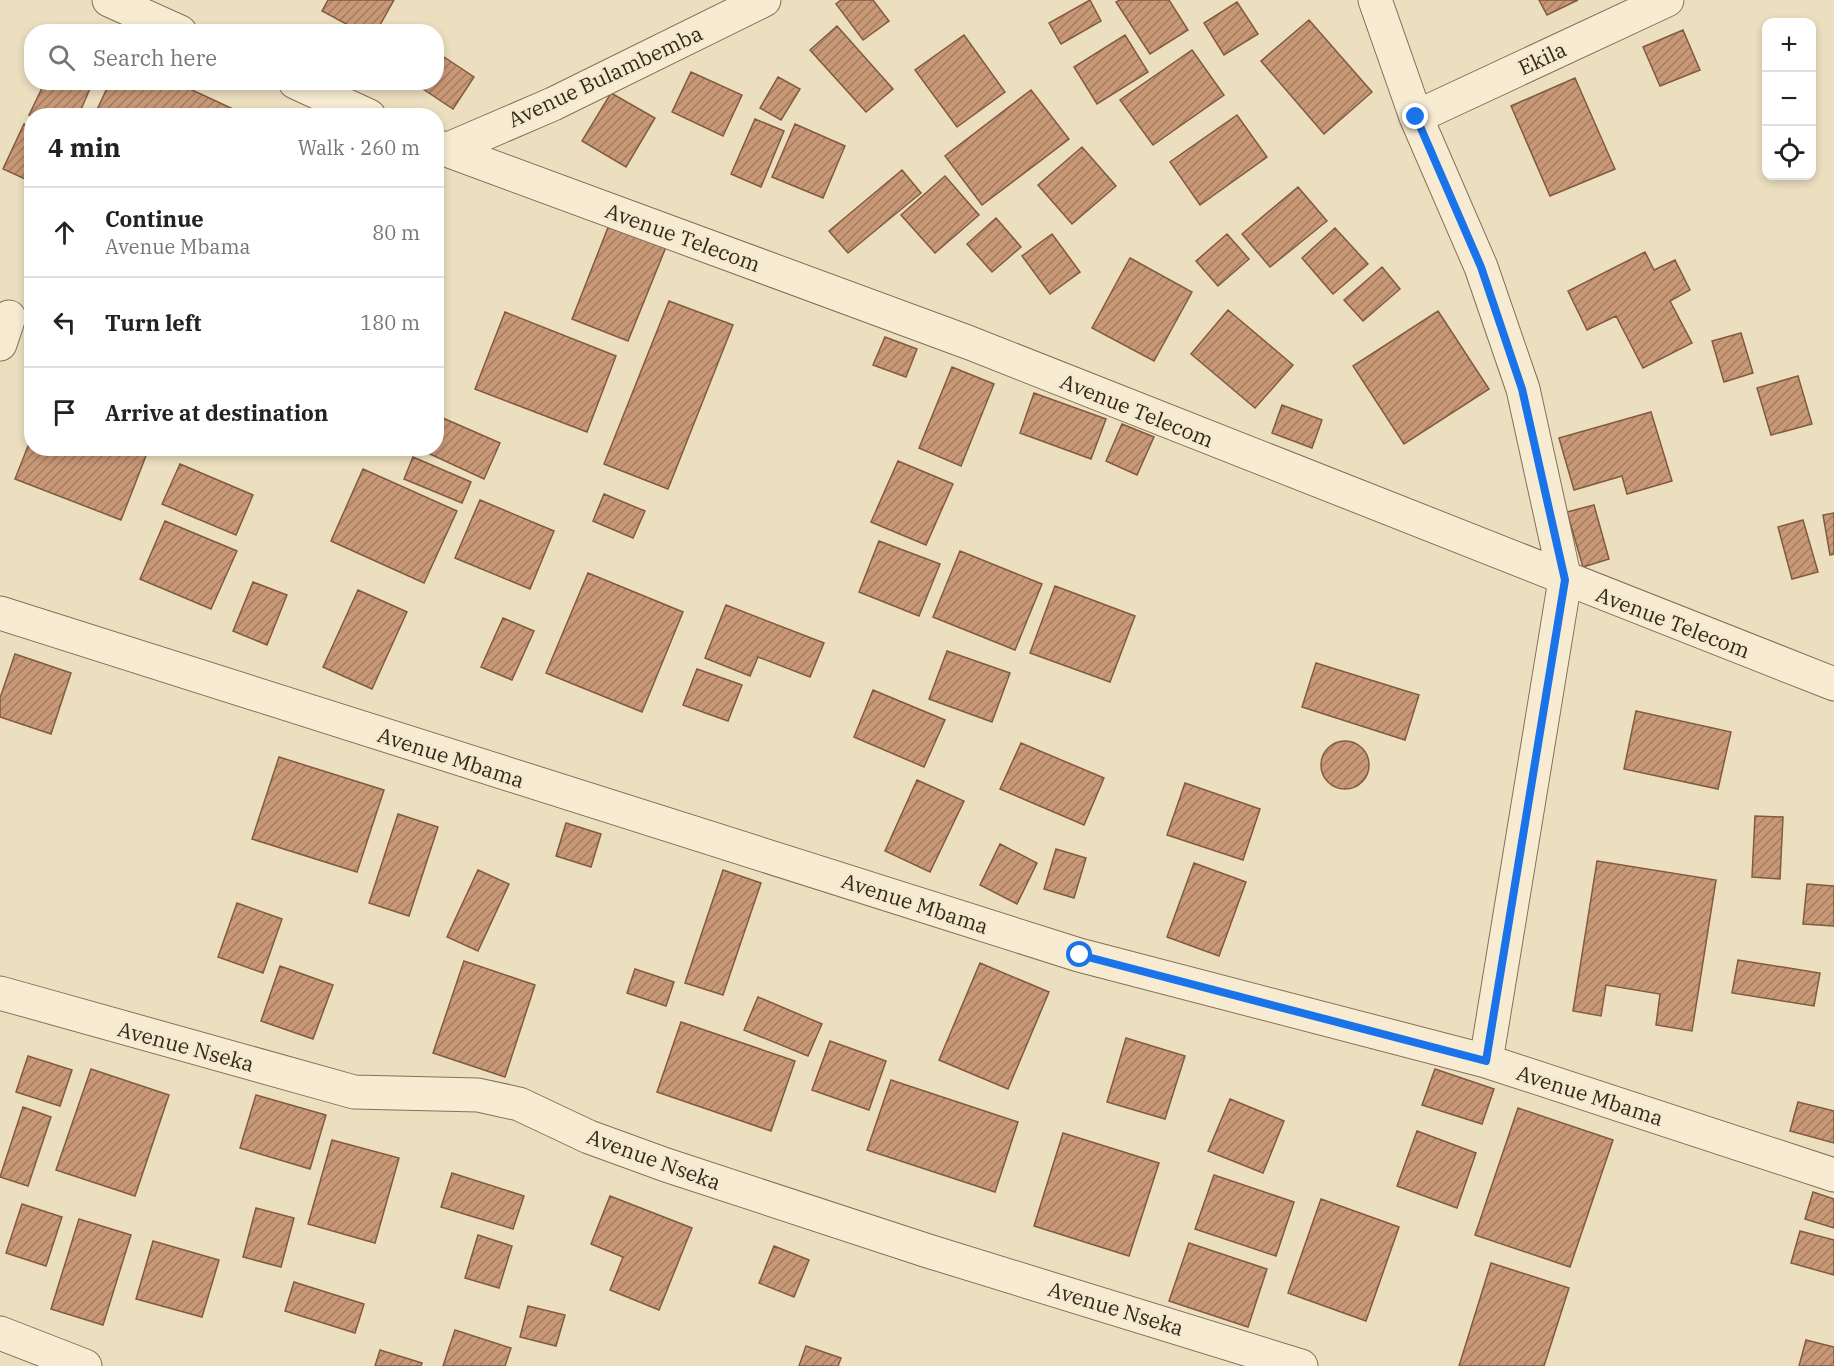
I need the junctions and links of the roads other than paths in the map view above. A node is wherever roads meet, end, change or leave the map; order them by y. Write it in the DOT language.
graph roads {
  1 [pos="109,0"];
  2 [pos="764,0"];
  3 [pos="1375,0"];
  4 [pos="1667,0"];
  5 [pos="162,24"];
  6 [pos="312,90"];
  7 [pos="352,108"];
  8 [pos="1416,117"];
  9 [pos="444,147"];
  10 [pos="444,149"];
  11 [pos="1565,580"];
  12 [pos="0,613"];
  13 [pos="1834,684"];
  14 [pos="0,993"];
  15 [pos="1486,1061"];
  16 [pos="1834,1175"];
  17 [pos="0,1333"];
  18 [pos="85,1366"];
  19 [pos="1301,1366"];
  1 -- 5 [label="street"];
  2 -- 9 [label="street, Avenue Bulambemba"];
  3 -- 8 [label="street"];
  4 -- 8 [label="street, Ekila"];
  6 -- 7 [label="street"];
  8 -- 11 [label="street"];
  10 -- 11 [label="street, Avenue Telecom"];
  11 -- 13 [label="street, Avenue Telecom"];
  11 -- 15 [label="street"];
  12 -- 15 [label="street, Avenue Mbama"];
  14 -- 19 [label="street, Avenue Nseka"];
  15 -- 16 [label="street, Avenue Mbama"];
  17 -- 18 [label="street"];
}
